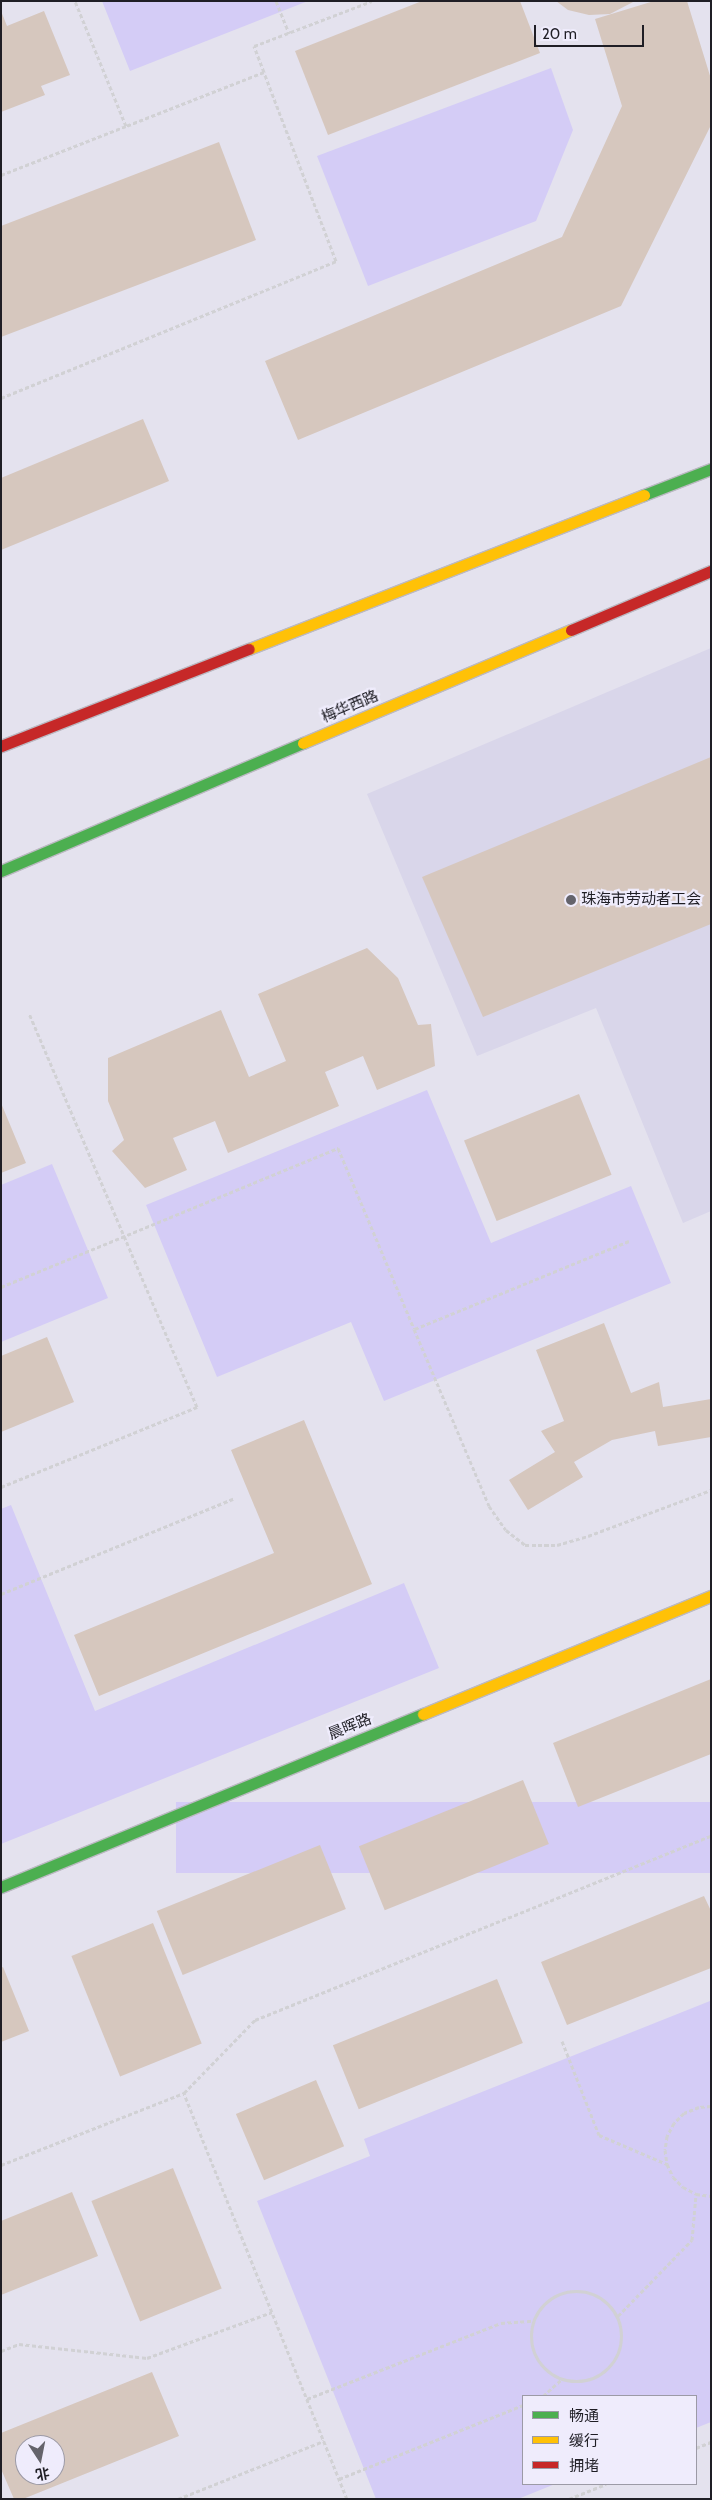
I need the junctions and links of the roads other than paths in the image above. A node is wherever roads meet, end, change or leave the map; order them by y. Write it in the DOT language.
graph roads {
  1 [pos="711,468"];
  2 [pos="711,571"];
  3 [pos="1,746"];
  4 [pos="1,871"];
  5 [pos="711,1596"];
  6 [pos="1,1887"];
  1 -- 3 [label="main road"];
  2 -- 4 [label="main road, 梅华西路"];
  5 -- 6 [label="main road, 晨晖路"];
}
